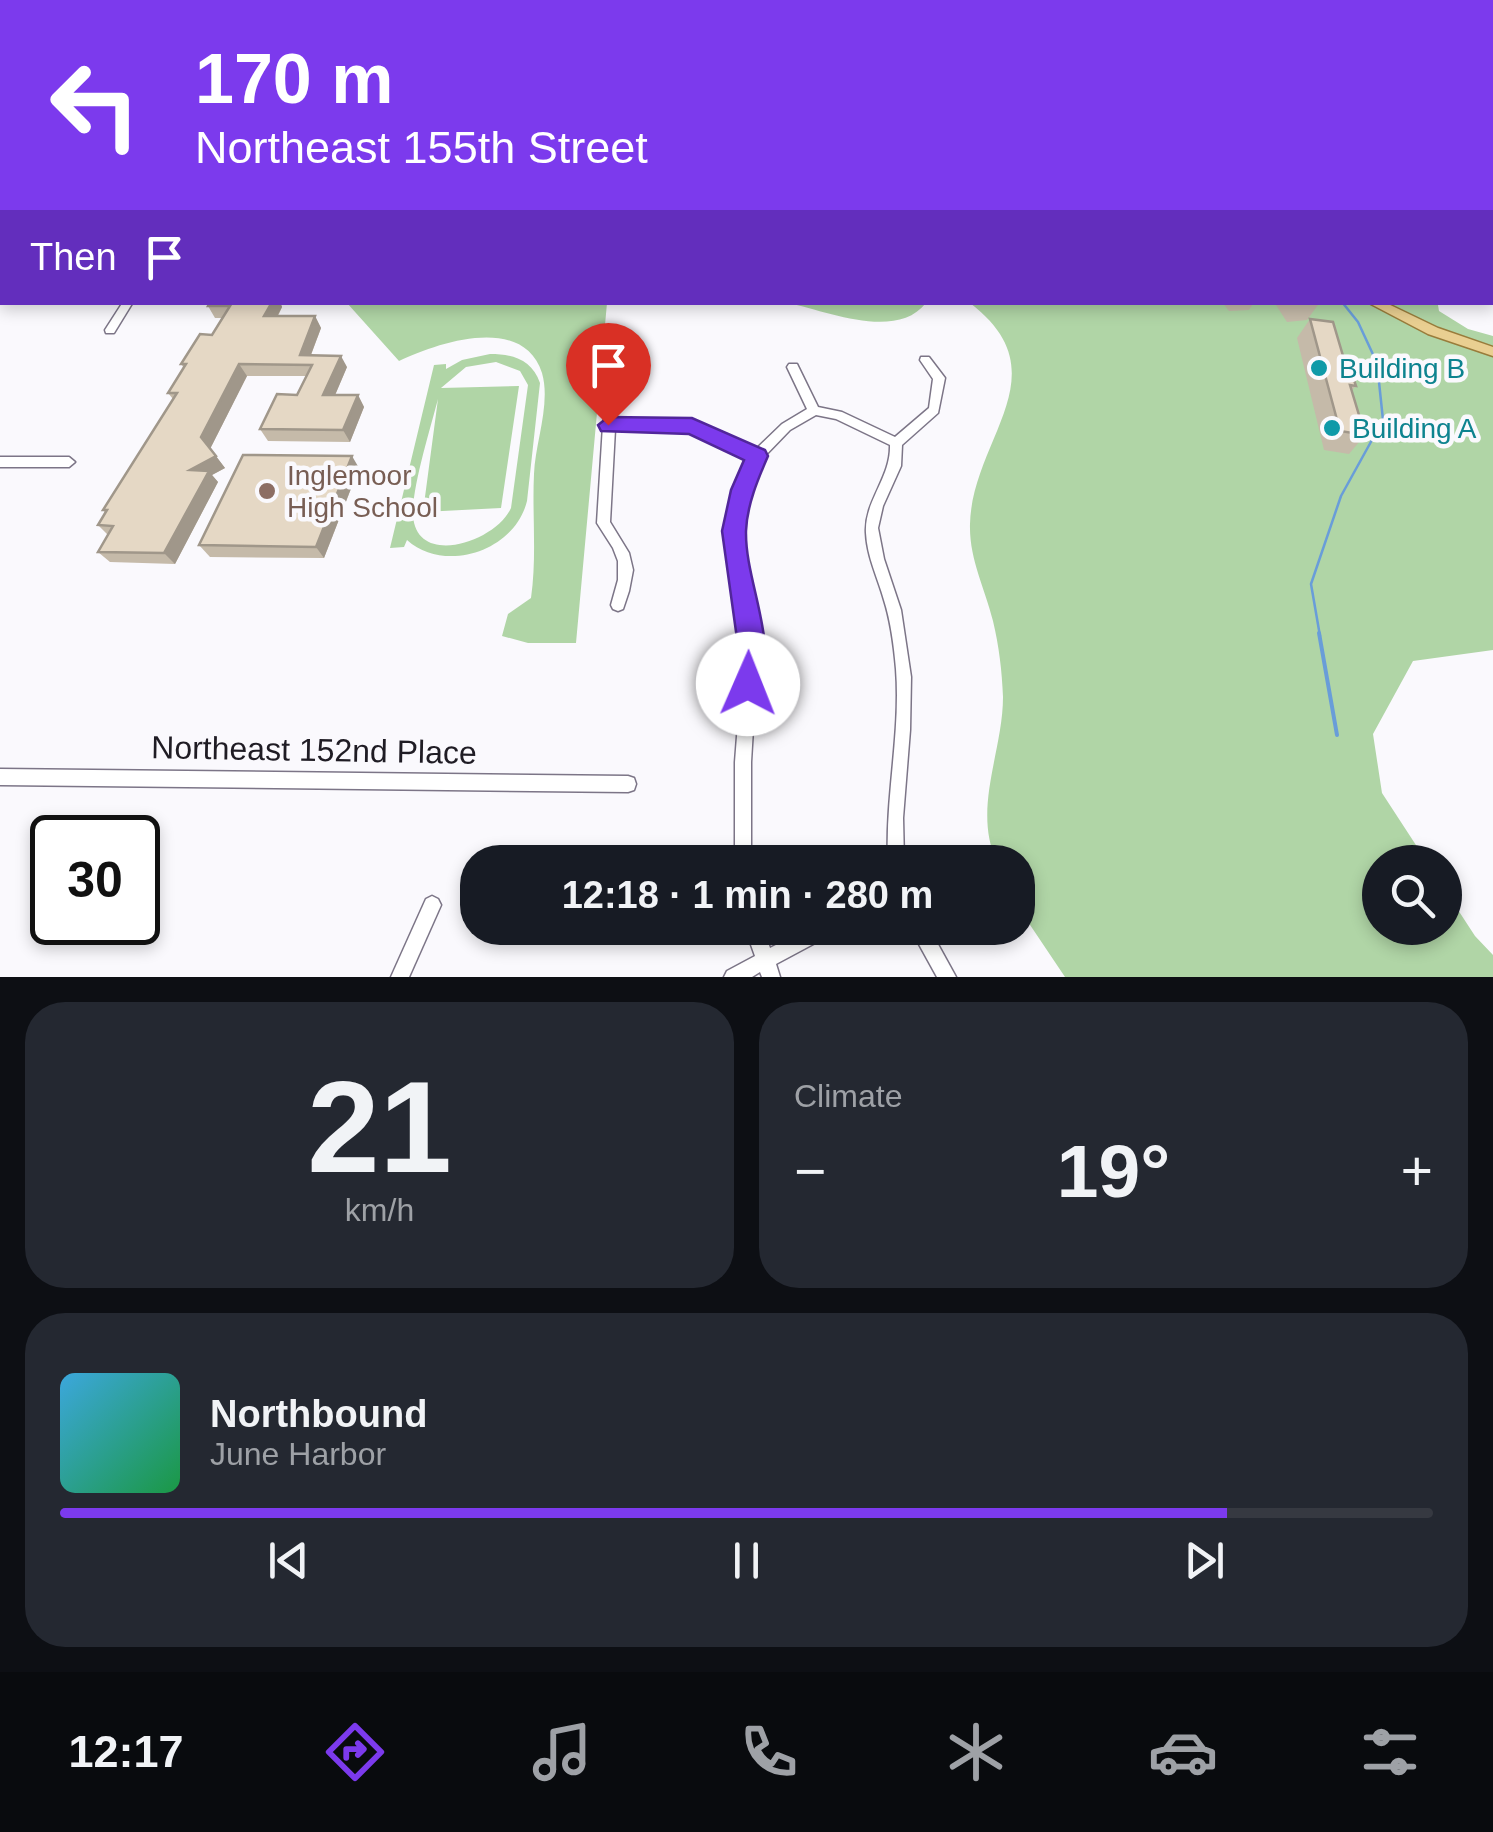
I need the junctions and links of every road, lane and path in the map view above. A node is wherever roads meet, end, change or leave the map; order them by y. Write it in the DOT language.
graph roads {
  1 [pos="126,305"];
  2 [pos="1379,305"];
  3 [pos="110,330"];
  4 [pos="620,340"];
  5 [pos="1493,352"];
  6 [pos="926,360"];
  7 [pos="792,366"];
  8 [pos="814,411"];
  9 [pos="608,425"];
  10 [pos="896,443"];
  11 [pos="757,456"];
  12 [pos="0,462"];
  13 [pos="69,462"];
  14 [pos="618,605"];
  15 [pos="0,777"];
  16 [pos="628,784"];
  17 [pos="743,845"];
  18 [pos="895,845"];
  19 [pos="432,905"];
  20 [pos="801,945"];
  21 [pos="928,945"];
  22 [pos="767,968"];
  23 [pos="400,977"];
  24 [pos="733,977"];
  25 [pos="947,977"];
  1 -- 3 [label="street"];
  2 -- 5 [label="main road"];
  4 -- 9 [label="street"];
  6 -- 10 [label="street"];
  7 -- 8 [label="street"];
  8 -- 10 [label="street"];
  8 -- 11 [label="street"];
  9 -- 11 [label="street"];
  9 -- 14 [label="street"];
  10 -- 18 [label="street"];
  11 -- 17 [label="street"];
  12 -- 13 [label="street"];
  15 -- 16 [label="street, Northeast 152nd Place"];
  19 -- 23 [label="street"];
  20 -- 22 [label="street"];
  21 -- 25 [label="street"];
  22 -- 24 [label="street"];
}
